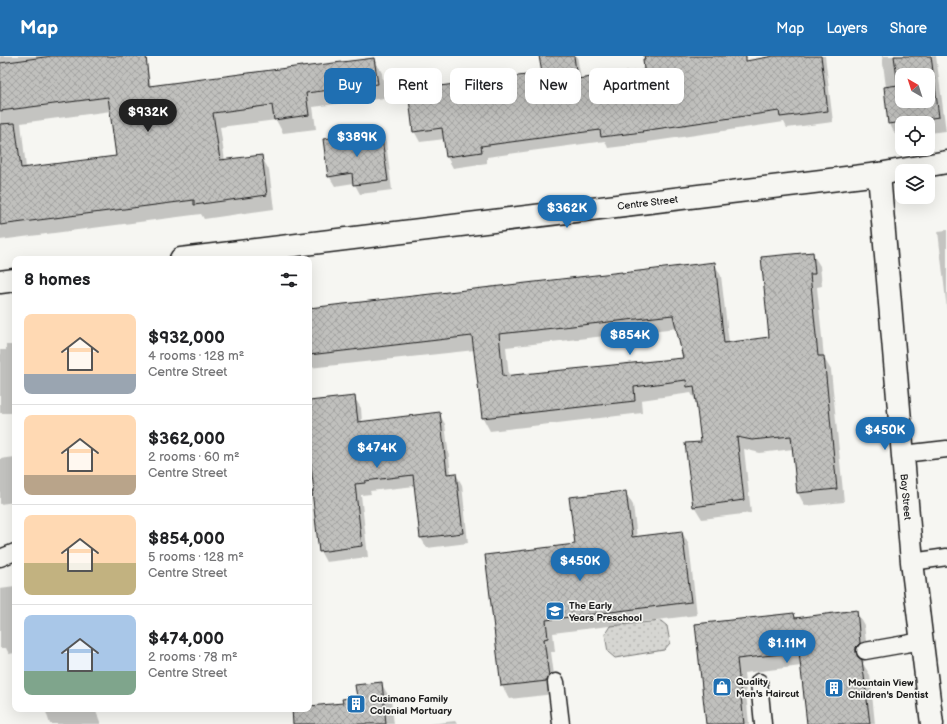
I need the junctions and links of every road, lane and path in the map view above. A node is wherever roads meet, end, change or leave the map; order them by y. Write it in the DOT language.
graph roads {
  1 [pos="947,162"];
  2 [pos="878,174"];
  3 [pos="206,256"];
  4 [pos="12,280"];
  5 [pos="0,282"];
  6 [pos="947,449"];
  7 [pos="903,454"];
  8 [pos="12,553"];
  9 [pos="0,558"];
  10 [pos="947,558"];
  11 [pos="912,562"];
  12 [pos="922,641"];
  13 [pos="865,651"];
  14 [pos="556,682"];
  15 [pos="759,682"];
  16 [pos="561,724"];
  17 [pos="763,724"];
  18 [pos="932,724"];
  1 -- 2 [label="street, Centre Street"];
  2 -- 3 [label="street, Centre Street"];
  2 -- 7 [label="street, Bay Street"];
  4 -- 5 [label="street"];
  6 -- 7 [label="lane"];
  7 -- 11 [label="street, Bay Street"];
  8 -- 9 [label="lane"];
  10 -- 11 [label="lane"];
  11 -- 12 [label="street, Bay Street"];
  12 -- 13 [label="lane"];
  12 -- 18 [label="street, Bay Street"];
  14 -- 16 [label="lane"];
  15 -- 17 [label="lane"];
}
